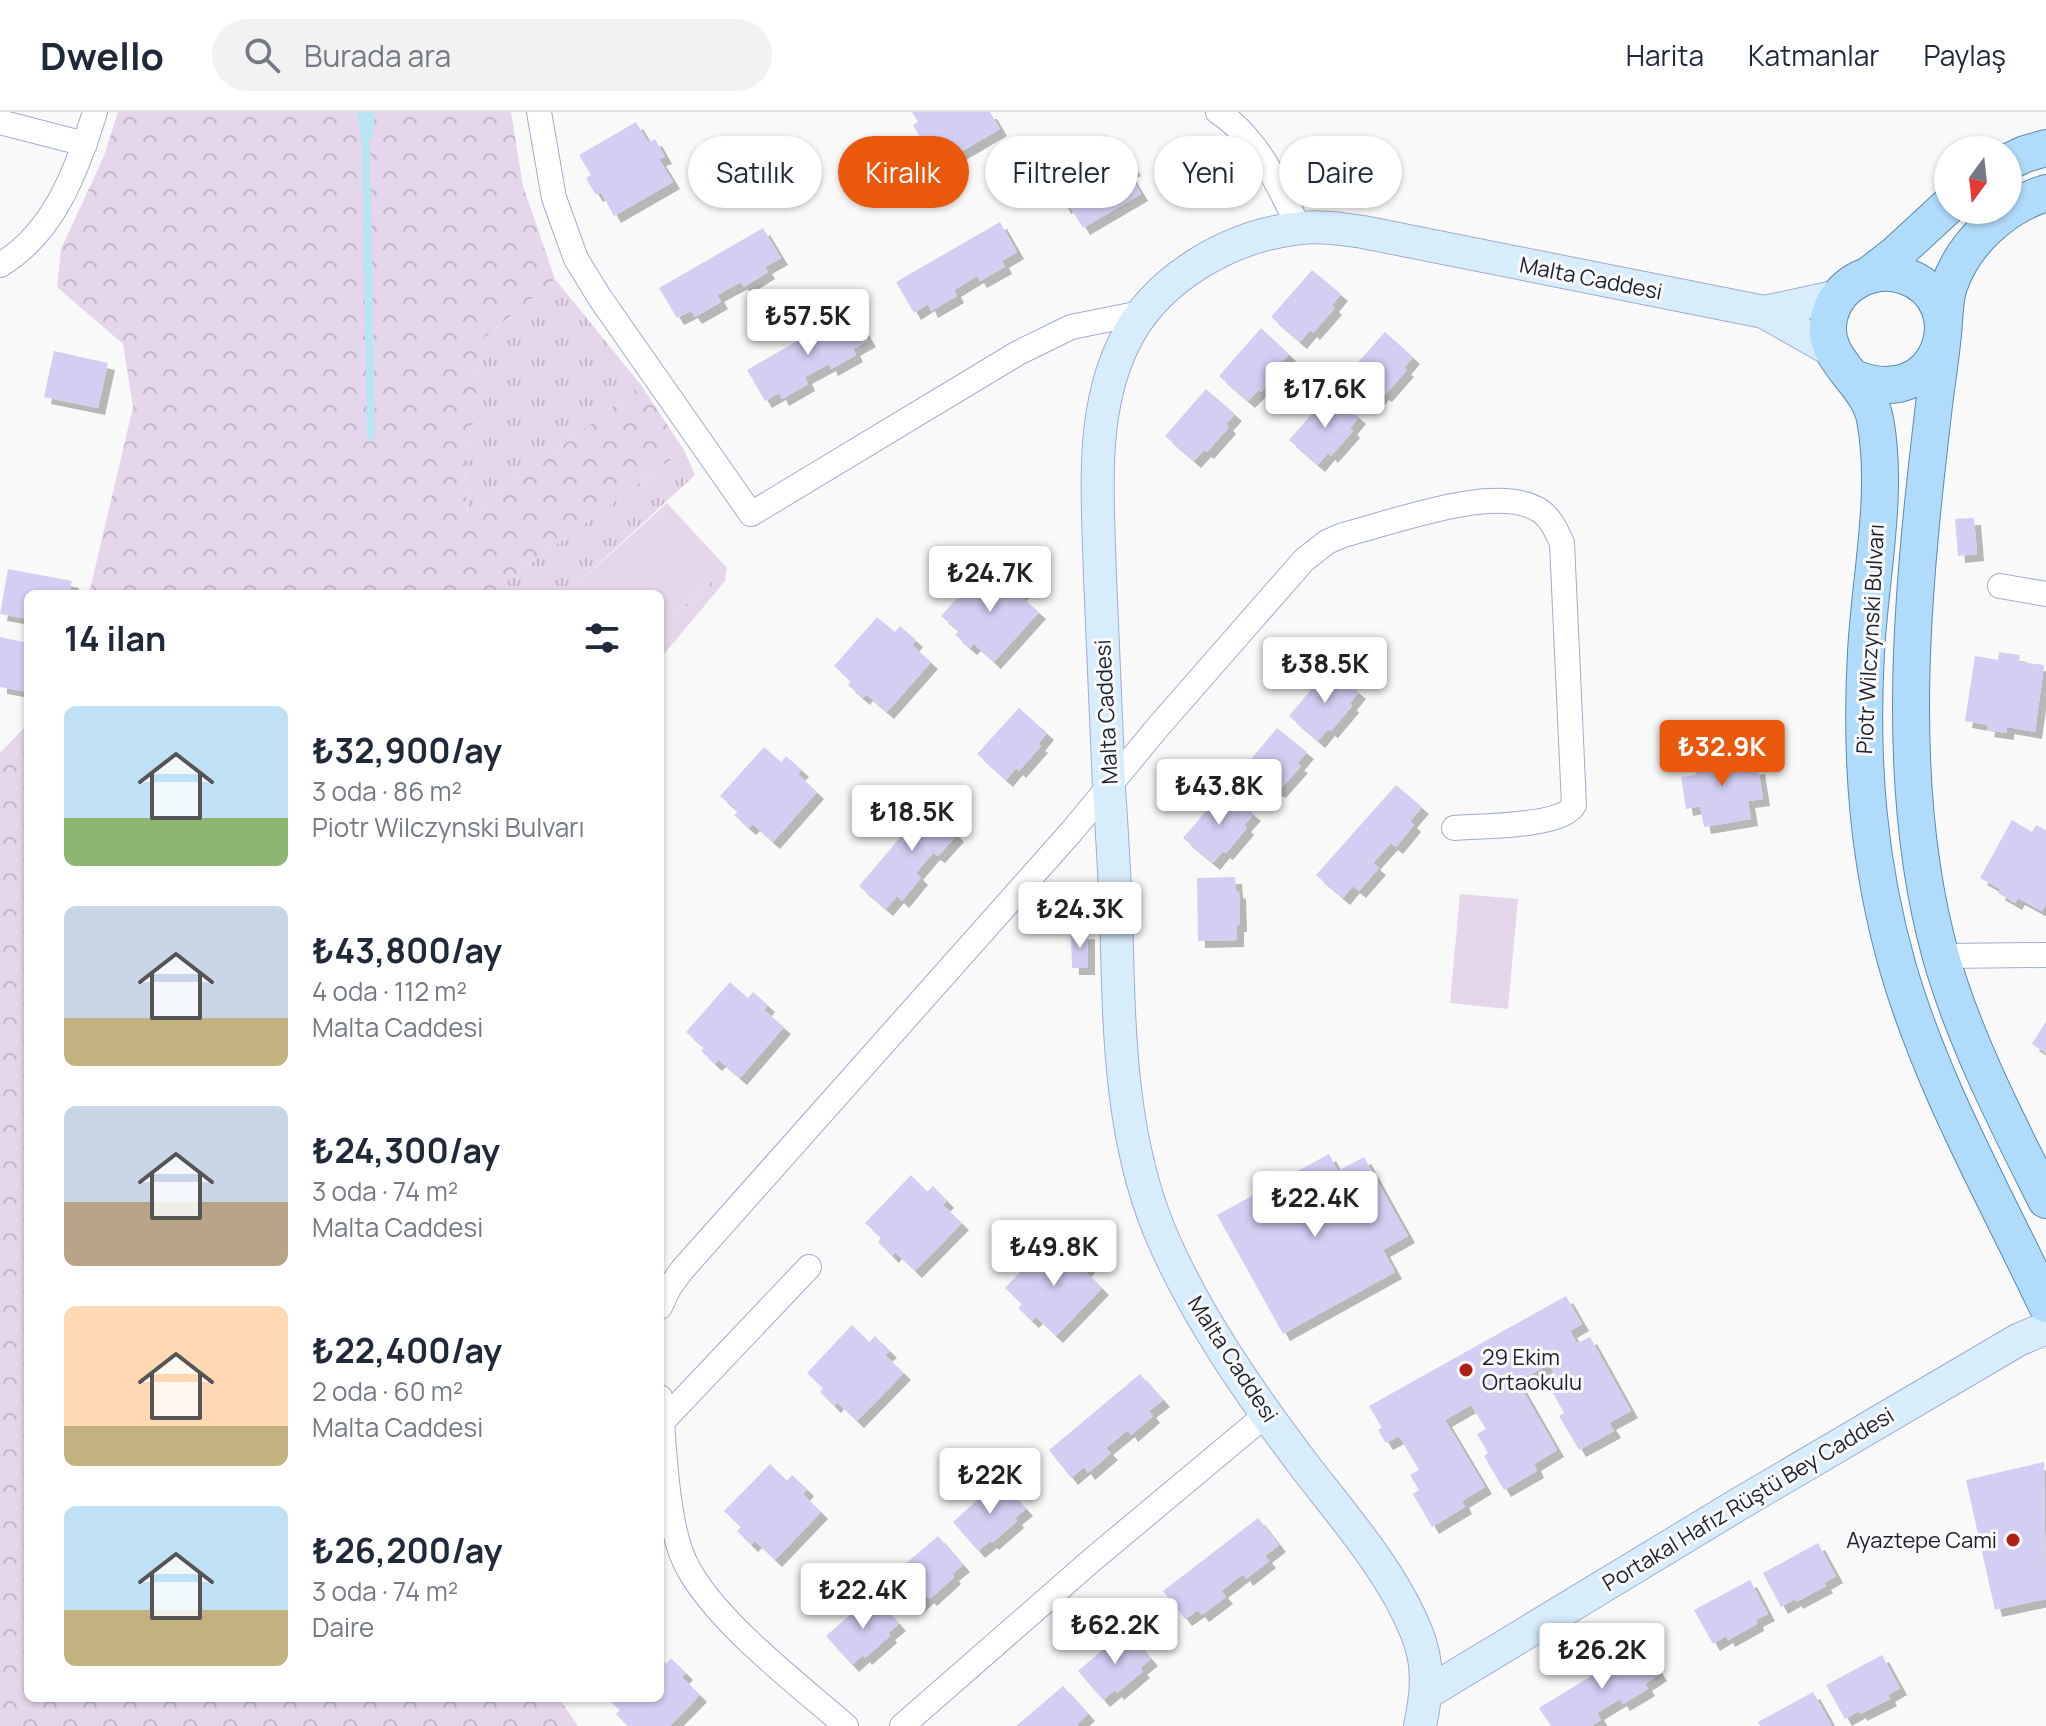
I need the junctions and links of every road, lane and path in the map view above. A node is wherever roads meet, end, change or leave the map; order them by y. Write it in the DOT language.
graph roads {
  1 [pos="95,112"];
  2 [pos="539,112"];
  3 [pos="1218,112"];
  4 [pos="0,122"];
  5 [pos="85,144"];
  6 [pos="2046,148"];
  7 [pos="2022,155"];
  8 [pos="2046,193"];
  9 [pos="1934,219"];
  10 [pos="1299,228"];
  11 [pos="0,265"];
  12 [pos="1869,275"];
  13 [pos="1839,296"];
  14 [pos="1764,312"];
  15 [pos="1141,313"];
  16 [pos="1943,336"];
  17 [pos="1831,350"];
  18 [pos="1854,378"];
  19 [pos="2000,586"];
  20 [pos="2046,594"];
  21 [pos="1109,785"];
  22 [pos="1454,828"];
  23 [pos="2046,955"];
  24 [pos="1941,956"];
  25 [pos="2046,1200"];
  26 [pos="809,1267"];
  27 [pos="664,1299"];
  28 [pos="2046,1304"];
  29 [pos="2032,1334"];
  30 [pos="1268,1413"];
  31 [pos="664,1420"];
  32 [pos="664,1438"];
  33 [pos="1427,1693"];
  34 [pos="846,1726"];
  35 [pos="902,1726"];
  36 [pos="1420,1726"];
  1 -- 5 [label="street"];
  2 -- 15 [label="street"];
  3 -- 10 [label="street"];
  4 -- 5 [label="street"];
  5 -- 11 [label="street"];
  6 -- 7 [label="main road"];
  8 -- 16 [label="main road, Piotr Wilczynski Bulvarı"];
  9 -- 12 [label="main road"];
  10 -- 14 [label="main road, Malta Caddesi"];
  10 -- 15 [label="main road, Malta Caddesi"];
  12 -- 13 [label="main road"];
  12 -- 16 [label="main road, Piotr Wilczynski Bulvarı"];
  13 -- 14 [label="main road, Malta Caddesi"];
  13 -- 17 [label="main road"];
  14 -- 17 [label="main road, Malta Caddesi"];
  15 -- 21 [label="main road, Malta Caddesi"];
  16 -- 18 [label="main road, Piotr Wilczynski Bulvarı"];
  16 -- 24 [label="main road, Piotr Wilczynski Bulvarı"];
  17 -- 18 [label="main road, Piotr Wilczynski Bulvarı"];
  18 -- 28 [label="main road, Piotr Wilczynski Bulvarı"];
  19 -- 20 [label="street"];
  21 -- 22 [label="street"];
  21 -- 27 [label="street"];
  21 -- 30 [label="main road, Malta Caddesi"];
  23 -- 24 [label="street"];
  24 -- 25 [label="main road, Piotr Wilczynski Bulvarı"];
  26 -- 31 [label="street"];
  29 -- 33 [label="main road, Portakal Hafız Rüştü Bey Caddesi"];
  30 -- 33 [label="main road, Malta Caddesi"];
  30 -- 35 [label="street"];
  32 -- 34 [label="street"];
  33 -- 36 [label="main road"];
}
